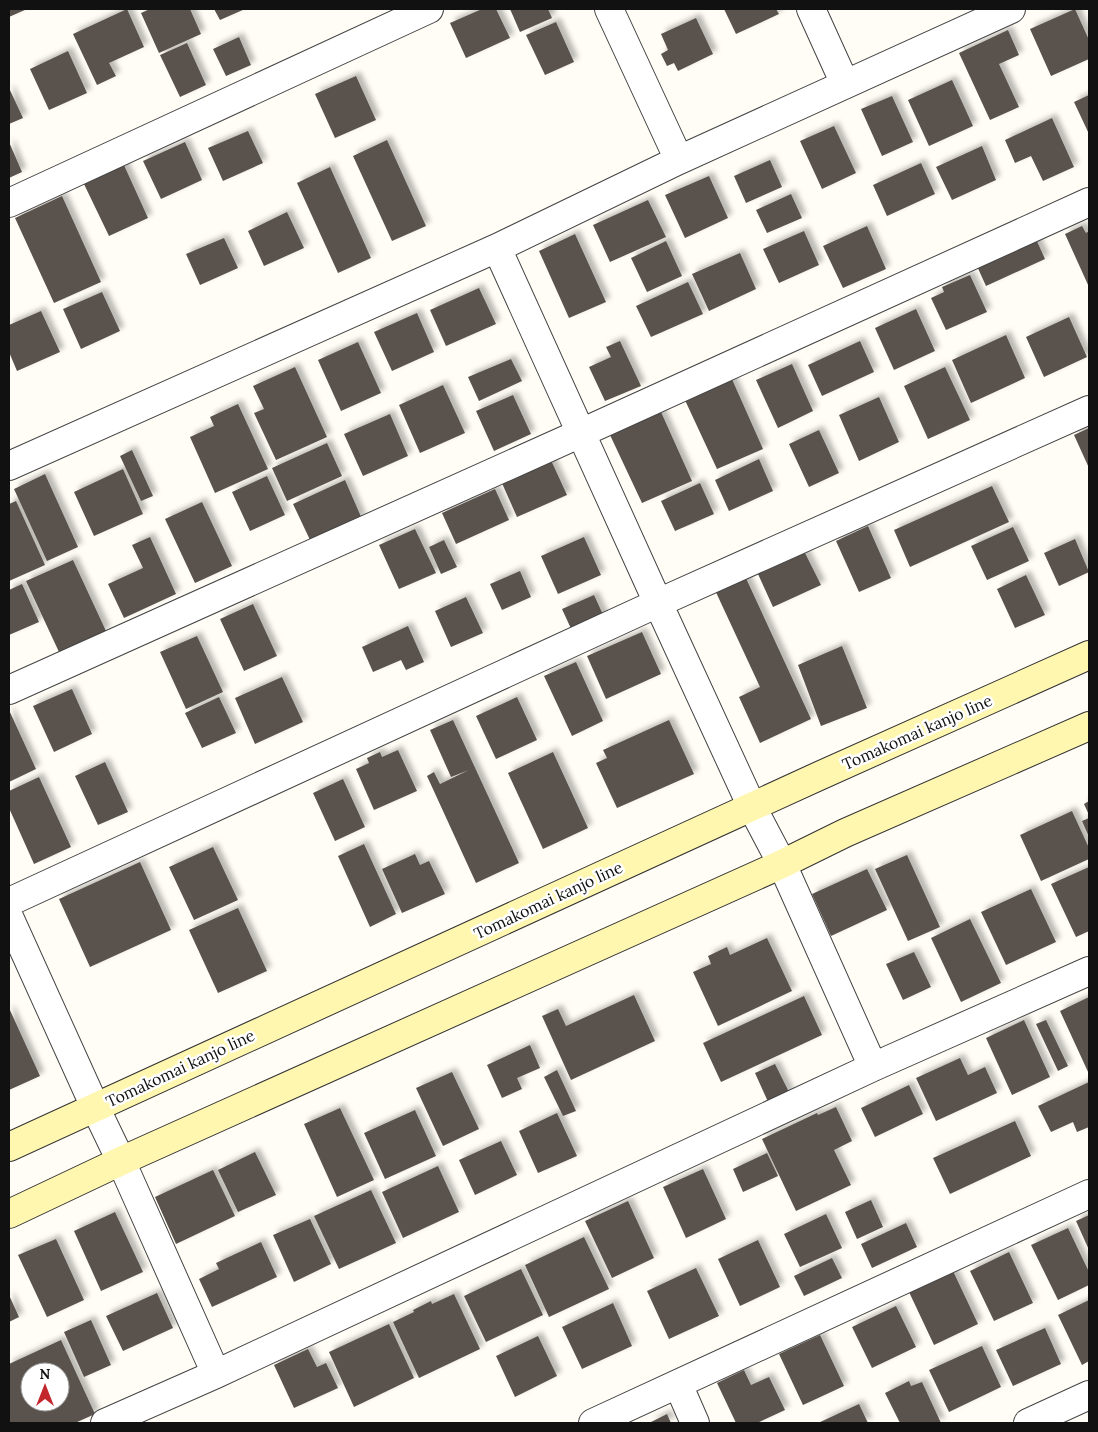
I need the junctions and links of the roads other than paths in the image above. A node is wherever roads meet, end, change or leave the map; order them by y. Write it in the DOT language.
graph roads {
  1 [pos="429,9"];
  2 [pos="608,9"];
  3 [pos="811,9"];
  4 [pos="1011,9"];
  5 [pos="845,84"];
  6 [pos="679,160"];
  7 [pos="1089,202"];
  8 [pos="9,203"];
  9 [pos="497,248"];
  10 [pos="1089,410"];
  11 [pos="581,433"];
  12 [pos="9,466"];
  13 [pos="658,603"];
  14 [pos="1089,655"];
  15 [pos="9,690"];
  16 [pos="1089,726"];
  17 [pos="752,807"];
  18 [pos="782,864"];
  19 [pos="9,902"];
  20 [pos="9,918"];
  21 [pos="1089,971"];
  22 [pos="873,1067"];
  23 [pos="95,1107"];
  24 [pos="9,1147"];
  25 [pos="121,1161"];
  26 [pos="1089,1194"];
  27 [pos="9,1214"];
  28 [pos="216,1374"];
  29 [pos="678,1384"];
  30 [pos="1089,1395"];
  31 [pos="105,1423"];
  32 [pos="593,1423"];
  33 [pos="695,1423"];
  34 [pos="1028,1423"];
  1 -- 8 [label="street"];
  2 -- 6 [label="street"];
  3 -- 5 [label="street"];
  4 -- 5 [label="street"];
  5 -- 6 [label="street"];
  6 -- 9 [label="street"];
  7 -- 11 [label="street"];
  9 -- 11 [label="street"];
  9 -- 12 [label="street"];
  10 -- 13 [label="street"];
  11 -- 13 [label="street"];
  11 -- 15 [label="street"];
  13 -- 17 [label="street"];
  13 -- 19 [label="street"];
  14 -- 17 [label="main road, Tomakomai kanjo line"];
  16 -- 18 [label="main road"];
  17 -- 18 [label="street"];
  17 -- 23 [label="main road, Tomakomai kanjo line"];
  18 -- 22 [label="street"];
  18 -- 25 [label="main road"];
  20 -- 23 [label="street"];
  21 -- 22 [label="street"];
  22 -- 28 [label="street"];
  23 -- 24 [label="main road, Tomakomai kanjo line"];
  23 -- 25 [label="street"];
  25 -- 27 [label="main road"];
  25 -- 28 [label="street"];
  26 -- 29 [label="street"];
  28 -- 31 [label="street"];
  29 -- 32 [label="street"];
  29 -- 33 [label="street"];
  30 -- 34 [label="street"];
}
